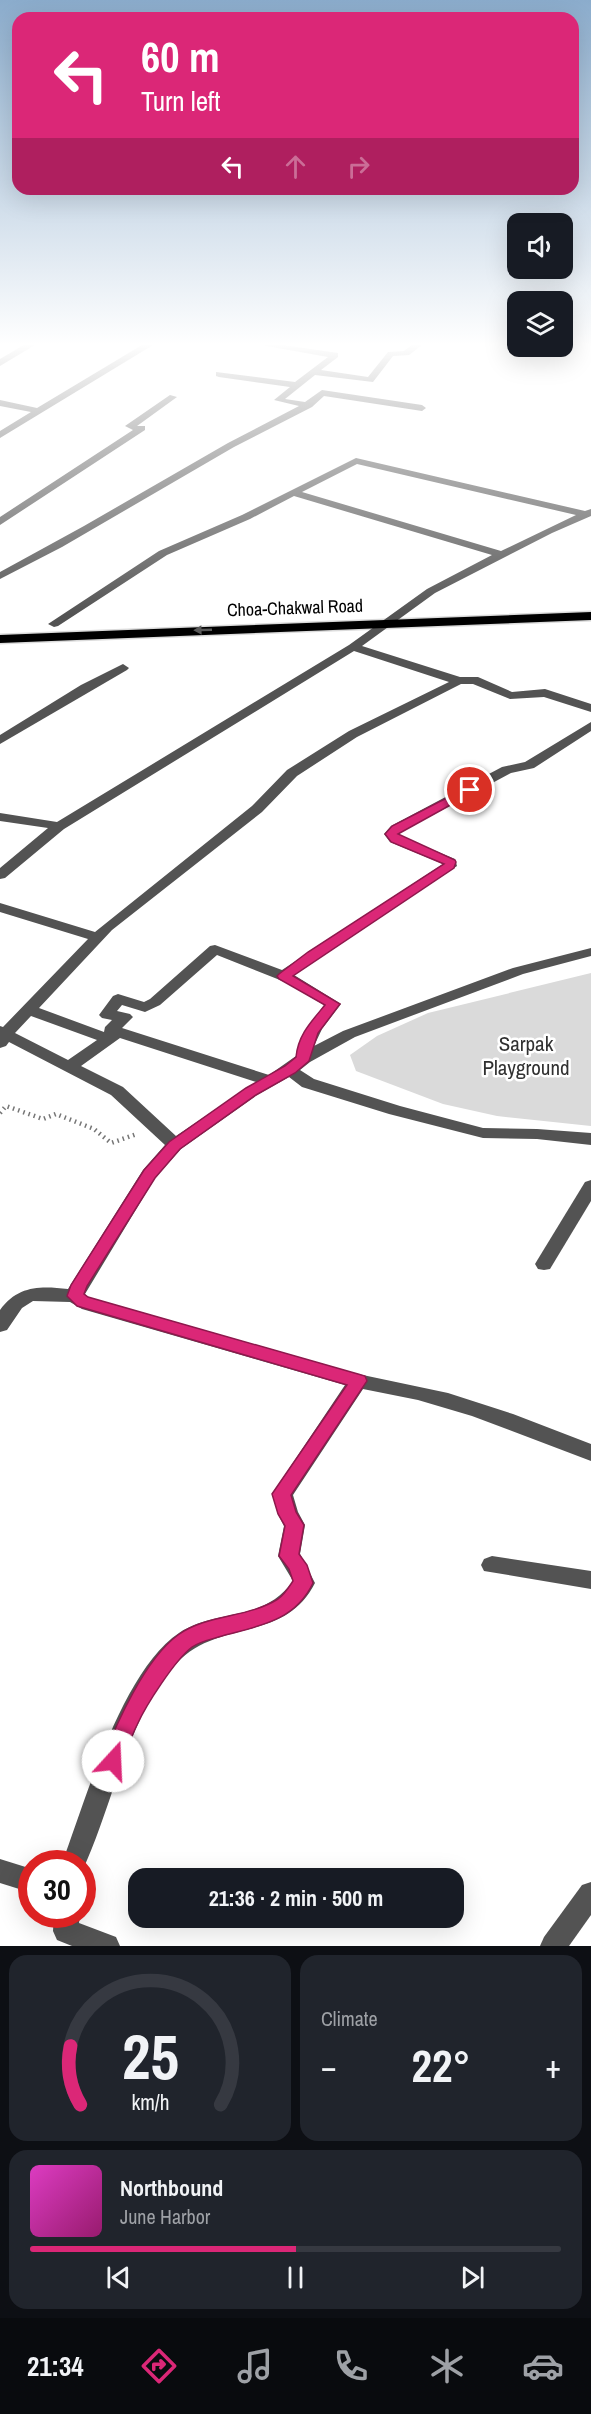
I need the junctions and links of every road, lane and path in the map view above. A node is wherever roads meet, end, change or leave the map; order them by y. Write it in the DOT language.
graph roads {
  1 [pos="135,433"];
  2 [pos="255,433"];
  3 [pos="294,493"];
  4 [pos="588,513"];
  5 [pos="0,522"];
  6 [pos="502,555"];
  7 [pos="0,576"];
  8 [pos="591,605"];
  9 [pos="403,611"];
  10 [pos="591,616"];
  11 [pos="388,622"];
  12 [pos="54,624"];
  13 [pos="1,636"];
  14 [pos="354,646"];
  15 [pos="123,668"];
  16 [pos="459,681"];
  17 [pos="591,708"];
  18 [pos="591,726"];
  19 [pos="0,740"];
  20 [pos="0,817"];
  21 [pos="59,826"];
  22 [pos="0,874"];
  23 [pos="0,907"];
  24 [pos="97,937"];
  25 [pos="591,952"];
  26 [pos="284,976"];
  27 [pos="28,1009"];
  28 [pos="2,1036"];
  29 [pos="113,1036"];
  30 [pos="297,1064"];
  31 [pos="69,1066"];
  32 [pos="271,1081"];
  33 [pos="0,1113"];
  34 [pos="154,1125"];
  35 [pos="591,1139"];
  36 [pos="175,1145"];
  37 [pos="591,1186"];
  38 [pos="544,1264"];
  39 [pos="75,1296"];
  40 [pos="0,1325"];
  41 [pos="358,1381"];
  42 [pos="591,1453"];
  43 [pos="492,1565"];
  44 [pos="591,1580"];
  45 [pos="79,1850"];
  46 [pos="0,1871"];
  47 [pos="18,1877"];
  48 [pos="591,1894"];
  49 [pos="66,1928"];
  50 [pos="107,1946"];
  51 [pos="553,1946"];
  1 -- 5 [label="street"];
  2 -- 7 [label="street"];
  3 -- 4 [label="street"];
  3 -- 6 [label="street"];
  3 -- 12 [label="street"];
  4 -- 6 [label="street"];
  6 -- 9 [label="street"];
  8 -- 9 [label="highway"];
  9 -- 11 [label="street"];
  9 -- 12 [label="highway"];
  10 -- 11 [label="highway, Choa-Chakwal Road"];
  11 -- 13 [label="highway, Choa-Chakwal Road, one-way"];
  11 -- 14 [label="street"];
  12 -- 13 [label="highway"];
  14 -- 16 [label="street"];
  14 -- 21 [label="street"];
  15 -- 19 [label="street"];
  16 -- 17 [label="street"];
  16 -- 24 [label="street"];
  18 -- 26 [label="street"];
  20 -- 21 [label="street"];
  21 -- 22 [label="street"];
  23 -- 24 [label="street"];
  24 -- 27 [label="street"];
  25 -- 30 [label="street"];
  26 -- 29 [label="street"];
  26 -- 30 [label="street"];
  27 -- 28 [label="street"];
  27 -- 29 [label="street"];
  28 -- 31 [label="street"];
  29 -- 31 [label="street"];
  29 -- 32 [label="street"];
  30 -- 32 [label="street"];
  30 -- 35 [label="street"];
  31 -- 34 [label="street"];
  32 -- 36 [label="street"];
  33 -- 34 [label="path"];
  34 -- 36 [label="street"];
  36 -- 39 [label="street"];
  37 -- 38 [label="street"];
  39 -- 40 [label="street"];
  39 -- 41 [label="street"];
  41 -- 42 [label="street"];
  41 -- 45 [label="street"];
  43 -- 44 [label="street"];
  46 -- 47 [label="street"];
  48 -- 51 [label="street"];
  49 -- 50 [label="street"];
}
